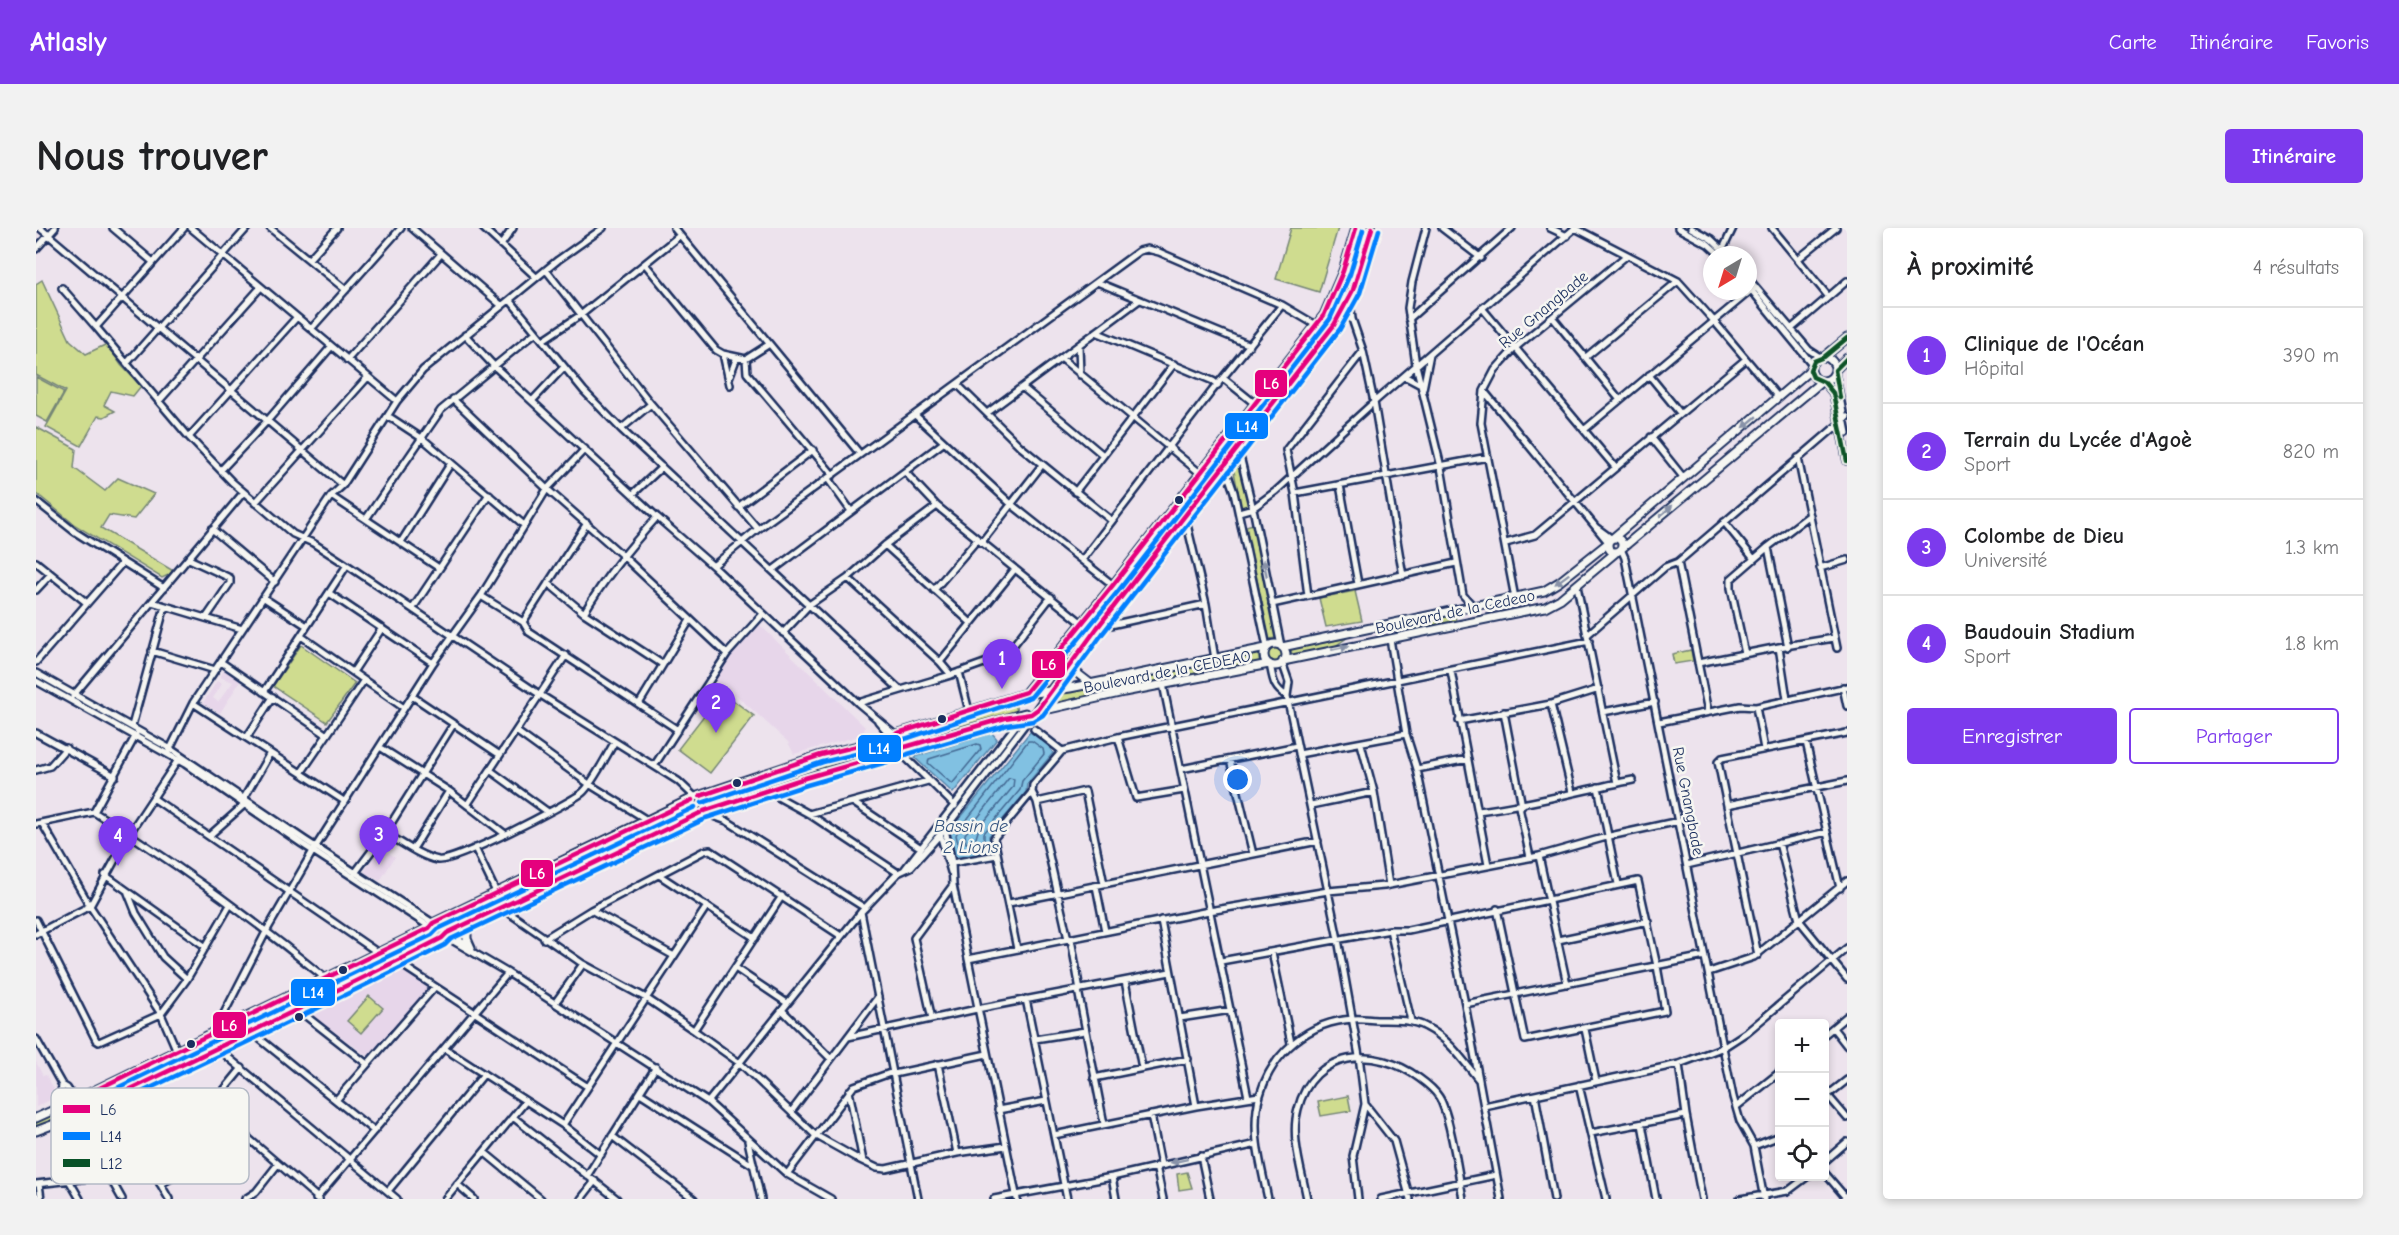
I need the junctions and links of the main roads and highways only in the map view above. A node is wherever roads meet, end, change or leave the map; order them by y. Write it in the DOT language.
graph roads {
  1 [pos="1356,228"];
  2 [pos="1372,228"];
  3 [pos="1847,338"];
  4 [pos="1822,357"];
  5 [pos="1847,358"];
  6 [pos="1811,367"];
  7 [pos="1835,371"];
  8 [pos="1822,382"];
  9 [pos="1225,441"];
  10 [pos="1238,448"];
  11 [pos="1199,474"];
  12 [pos="1209,485"];
  13 [pos="1610,540"];
  14 [pos="1618,551"];
  15 [pos="1473,606"];
  16 [pos="1459,609"];
  17 [pos="1474,622"];
  18 [pos="1461,624"];
  19 [pos="1281,646"];
  20 [pos="1267,648"];
  21 [pos="1072,660"];
  22 [pos="1283,662"];
  23 [pos="1269,664"];
  24 [pos="1091,684"];
  25 [pos="1050,691"];
  26 [pos="1035,693"];
  27 [pos="1023,694"];
  28 [pos="1040,705"];
  29 [pos="1029,714"];
  30 [pos="894,736"];
  31 [pos="899,750"];
  32 [pos="695,798"];
  33 [pos="702,812"];
  34 [pos="432,925"];
  35 [pos="466,925"];
  36 [pos="443,936"];
  37 [pos="471,948"];
  38 [pos="100,1088"];
  39 [pos="136,1088"];
  40 [pos="51,1111"];
  41 [pos="36,1118"];
  42 [pos="51,1125"];
  43 [pos="36,1131"];
  1 -- 9 [label="main road"];
  2 -- 10 [label="main road"];
  3 -- 4 [label="main road"];
  4 -- 6 [label="main road"];
  4 -- 7 [label="main road"];
  5 -- 7 [label="main road"];
  6 -- 8 [label="main road"];
  6 -- 13 [label="main road, Boulevard de la Cedeao, one-way"];
  7 -- 8 [label="main road"];
  14 -- 8 [label="main road, Boulevard de la Cedeao, one-way"];
  9 -- 10 [label="main road"];
  9 -- 11 [label="main road"];
  10 -- 12 [label="main road"];
  11 -- 12 [label="main road"];
  11 -- 27 [label="main road"];
  12 -- 21 [label="main road"];
  13 -- 14 [label="main road"];
  13 -- 14 [label="main road"];
  13 -- 15 [label="main road, Boulevard de la Cedeao, one-way"];
  14 -- 17 [label="main road, Boulevard de la Cedeao"];
  15 -- 16 [label="main road, Boulevard de la Cedeao"];
  15 -- 17 [label="main road"];
  16 -- 18 [label="main road"];
  16 -- 19 [label="main road, Boulevard de la Cedeao"];
  17 -- 18 [label="main road, Boulevard de la Cedeao"];
  22 -- 18 [label="main road, Boulevard de la Cedeao, one-way"];
  19 -- 20 [label="main road"];
  19 -- 22 [label="main road"];
  20 -- 23 [label="main road"];
  20 -- 24 [label="main road, Boulevard de la CEDEAO"];
  21 -- 24 [label="main road"];
  21 -- 25 [label="main road"];
  22 -- 23 [label="main road"];
  23 -- 29 [label="main road, Boulevard de la CEDEAO"];
  24 -- 25 [label="main road, Boulevard de la CEDEAO"];
  25 -- 26 [label="main road, Boulevard de la CEDEAO"];
  25 -- 28 [label="main road"];
  26 -- 27 [label="main road"];
  26 -- 28 [label="main road"];
  27 -- 29 [label="main road"];
  27 -- 30 [label="main road"];
  28 -- 29 [label="main road"];
  29 -- 31 [label="main road, Boulevard de la CEDEAO"];
  30 -- 31 [label="main road"];
  30 -- 31 [label="main road"];
  30 -- 32 [label="main road"];
  31 -- 33 [label="main road, Boulevard de la CEDEAO"];
  32 -- 33 [label="main road"];
  32 -- 33 [label="main road"];
  32 -- 34 [label="main road"];
  33 -- 35 [label="main road, Boulevard de la CEDEAO"];
  34 -- 36 [label="main road"];
  34 -- 36 [label="main road"];
  34 -- 38 [label="main road"];
  35 -- 36 [label="main road, Boulevard de la CEDEAO"];
  35 -- 37 [label="main road"];
  36 -- 39 [label="main road, Boulevard de la CEDEAO"];
  40 -- 41 [label="main road"];
  42 -- 43 [label="main road"];
}
